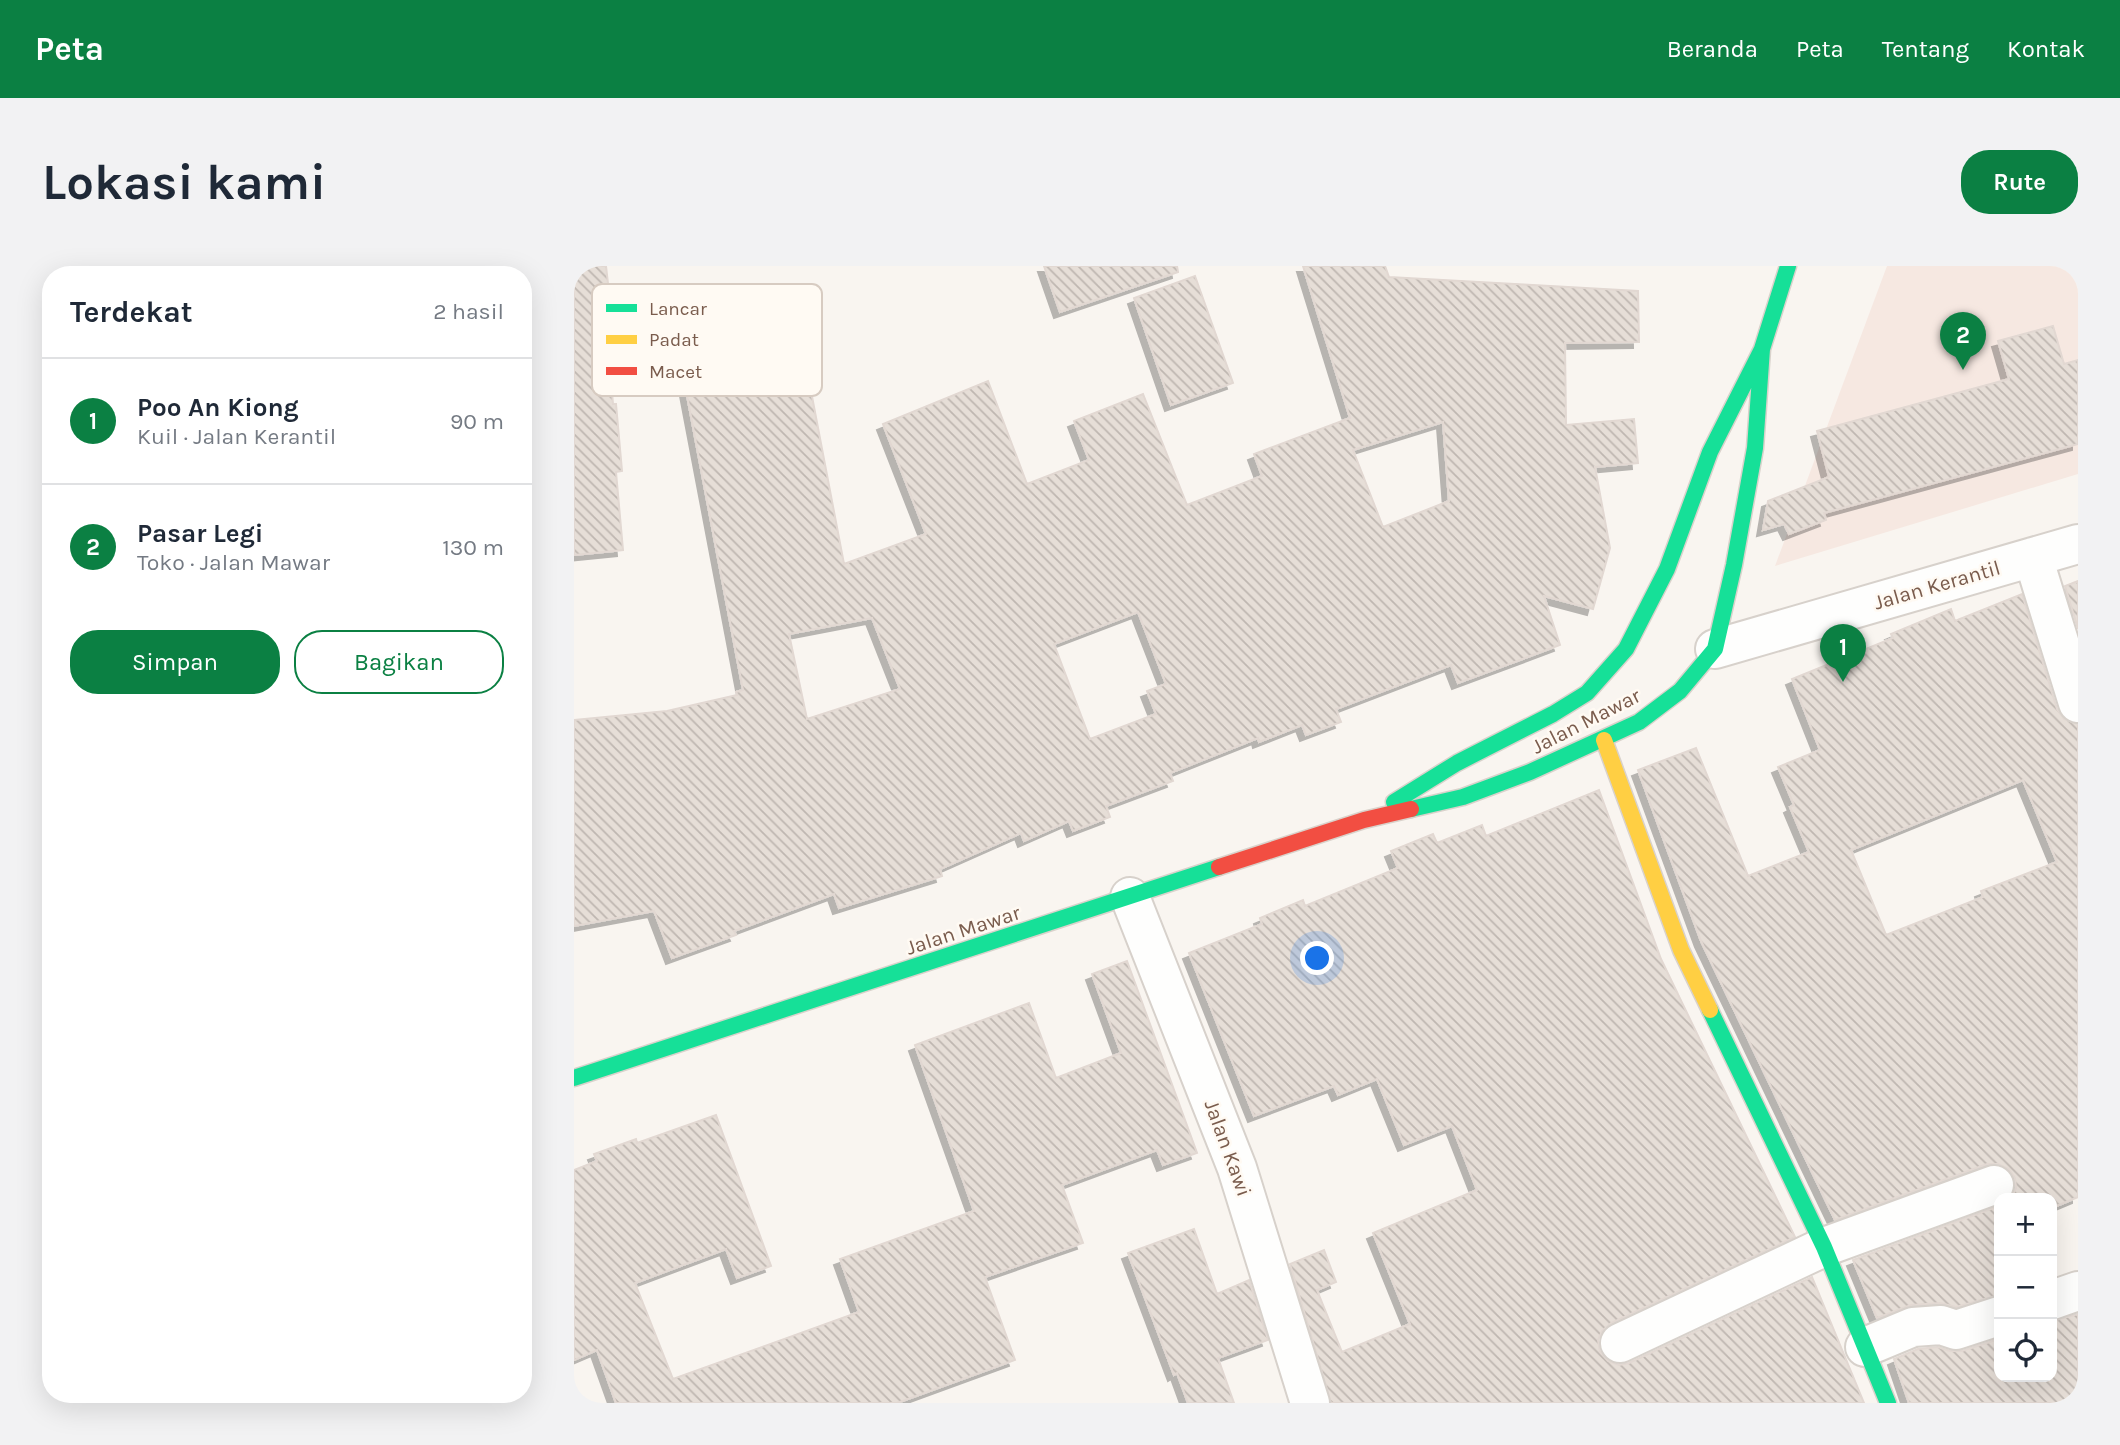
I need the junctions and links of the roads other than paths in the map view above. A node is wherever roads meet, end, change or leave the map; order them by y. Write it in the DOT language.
graph roads {
  1 [pos="1788,266"];
  2 [pos="1762,349"];
  3 [pos="2078,544"];
  4 [pos="2033,557"];
  5 [pos="1715,649"];
  6 [pos="2078,703"];
  7 [pos="1604,740"];
  8 [pos="1364,820"];
  9 [pos="1130,897"];
  10 [pos="574,1078"];
  11 [pos="1994,1185"];
  12 [pos="1824,1247"];
  13 [pos="2078,1291"];
  14 [pos="2057,1298"];
  15 [pos="1994,1318"];
  16 [pos="1620,1343"];
  17 [pos="1865,1347"];
  18 [pos="1310,1403"];
  19 [pos="1888,1403"];
  1 -- 2 [label="main road, Jalan Mawar"];
  2 -- 5 [label="main road, Jalan Mawar"];
  2 -- 8 [label="main road, Jalan Mawar"];
  3 -- 4 [label="street, Jalan Kerantil"];
  4 -- 5 [label="street, Jalan Kerantil"];
  4 -- 6 [label="street"];
  5 -- 7 [label="main road, Jalan Mawar"];
  7 -- 8 [label="main road, Jalan Mawar"];
  7 -- 12 [label="main road"];
  8 -- 9 [label="main road, Jalan Mawar"];
  9 -- 10 [label="main road, Jalan Mawar"];
  9 -- 18 [label="street, Jalan Kawi"];
  11 -- 12 [label="street"];
  12 -- 16 [label="street"];
  12 -- 17 [label="main road"];
  13 -- 14 [label="street"];
  15 -- 17 [label="street"];
  17 -- 19 [label="main road"];
}
